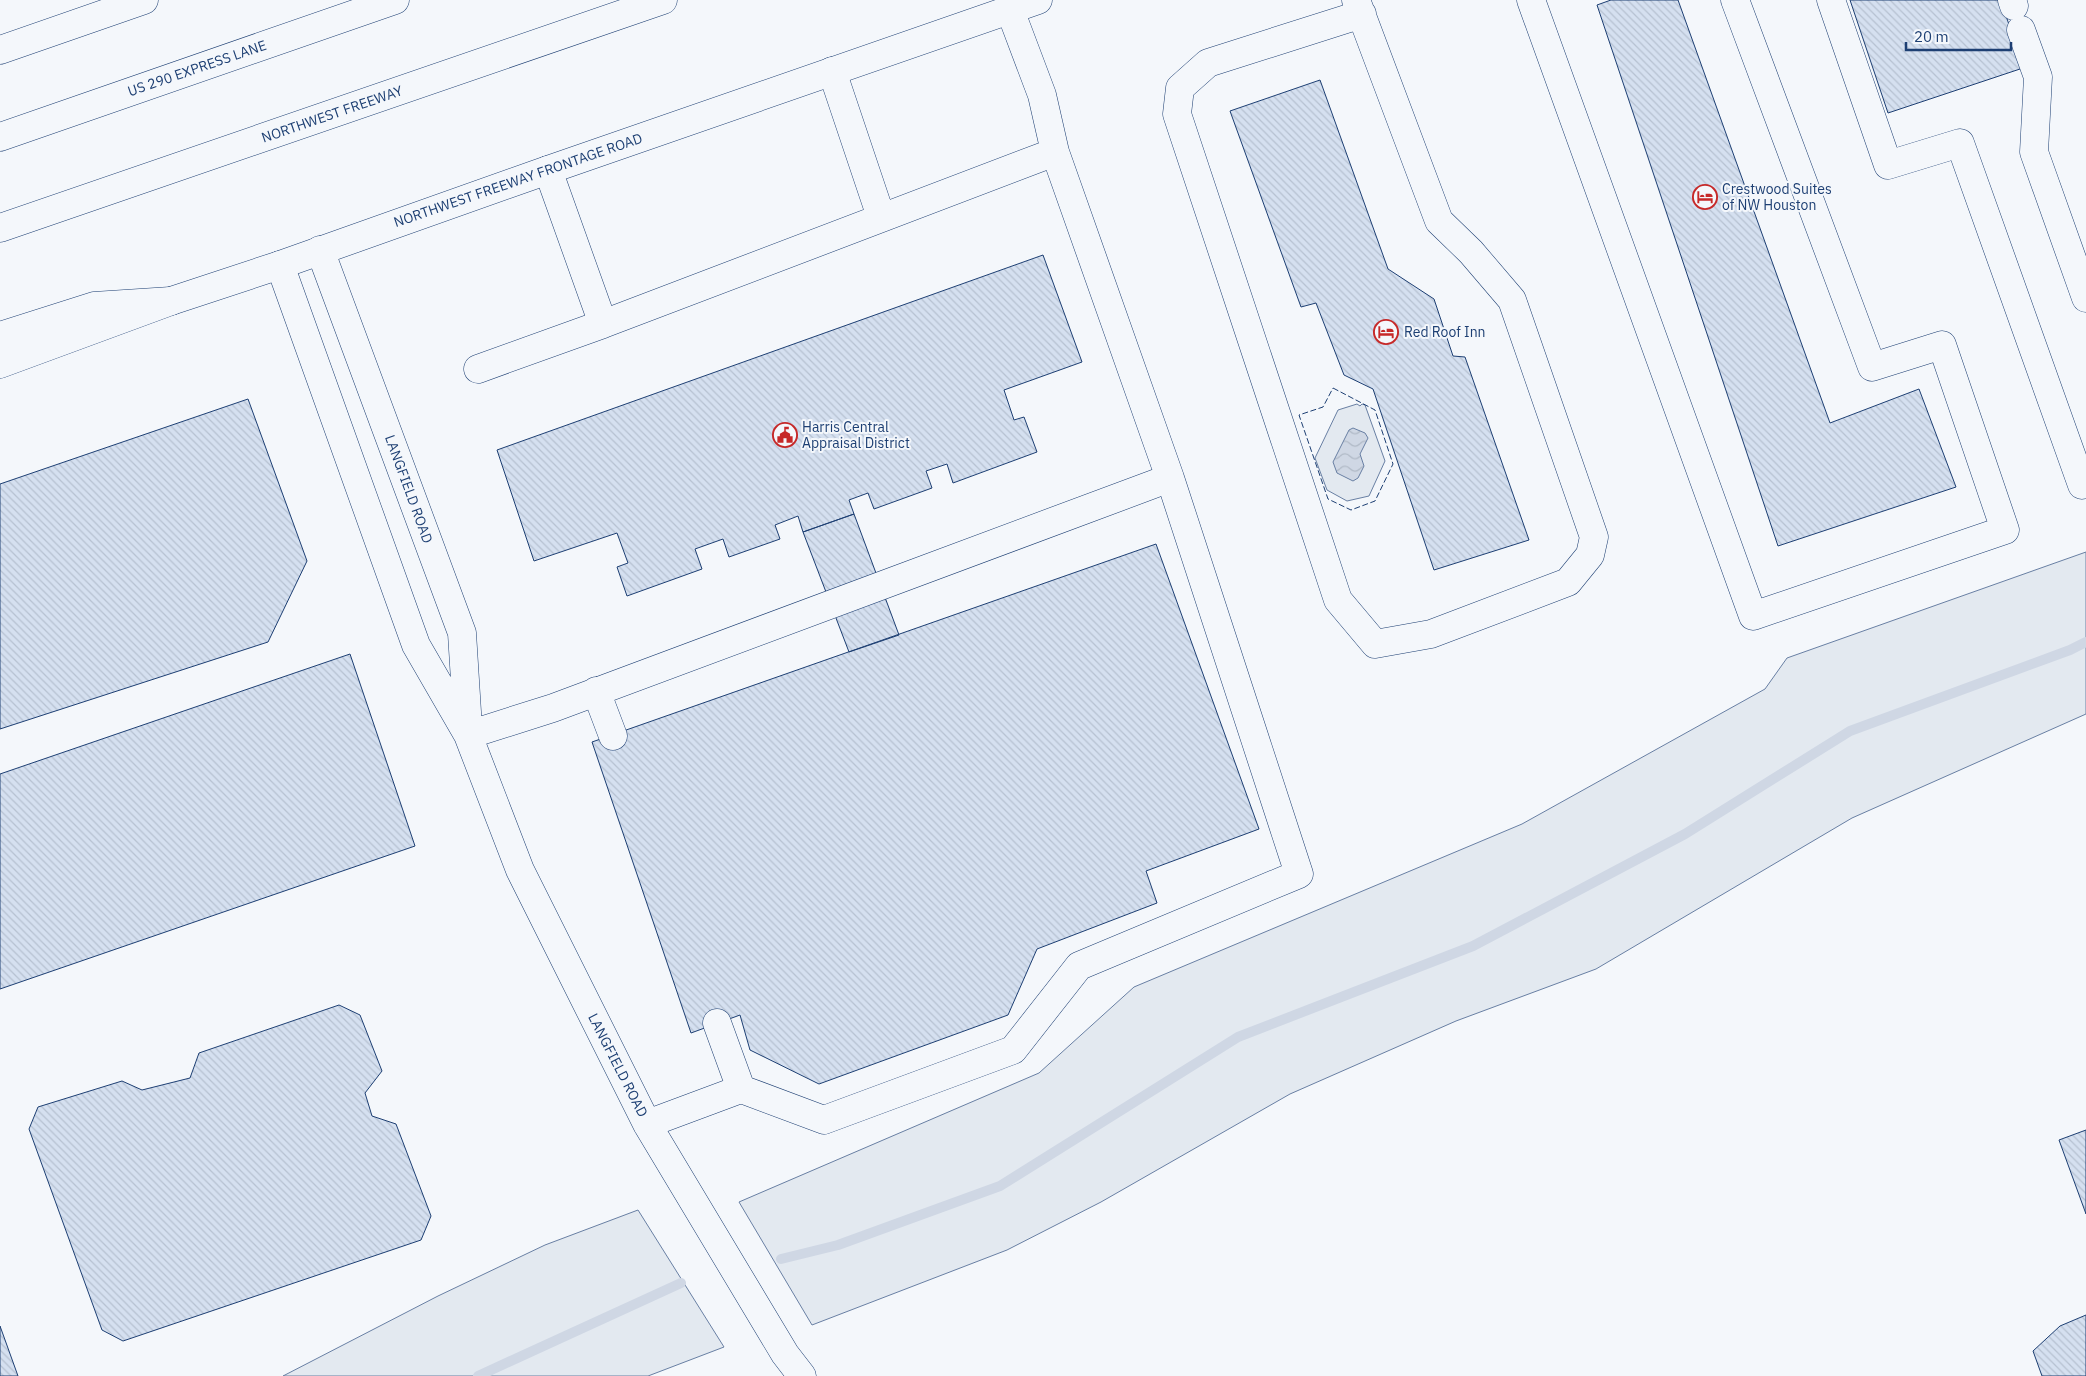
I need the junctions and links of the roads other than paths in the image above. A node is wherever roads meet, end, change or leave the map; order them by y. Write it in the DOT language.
graph roads {
  1 [pos="144,0"];
  2 [pos="395,0"];
  3 [pos="663,0"];
  4 [pos="1038,0"];
  5 [pos="1531,0"];
  6 [pos="1735,0"];
  7 [pos="1831,0"];
  8 [pos="1359,7"];
  9 [pos="1010,10"];
  10 [pos="2015,12"];
  11 [pos="0,50"];
  12 [pos="832,71"];
  13 [pos="0,137"];
  14 [pos="1055,152"];
  15 [pos="548,170"];
  16 [pos="881,218"];
  17 [pos="0,228"];
  18 [pos="320,250"];
  19 [pos="280,265"];
  20 [pos="2086,298"];
  21 [pos="171,301"];
  22 [pos="603,324"];
  23 [pos="0,336"];
  24 [pos="0,364"];
  25 [pos="478,368"];
  26 [pos="1170,478"];
  27 [pos="2086,484"];
  28 [pos="596,691"];
  29 [pos="468,735"];
  30 [pos="613,736"];
  31 [pos="717,1023"];
  32 [pos="740,1088"];
  33 [pos="647,1124"];
  34 [pos="802,1376"];
  1 -- 11 [label="main road"];
  2 -- 13 [label="main road, US 290 EXPRESS LANE"];
  3 -- 17 [label="main road, NORTHWEST FREEWAY"];
  4 -- 9 [label="main road, NORTHWEST FREEWAY FRONTAGE ROAD"];
  5 -- 6 [label="main road"];
  7 -- 27 [label="main road"];
  8 -- 8 [label="main road"];
  9 -- 12 [label="main road, NORTHWEST FREEWAY FRONTAGE ROAD"];
  9 -- 14 [label="main road"];
  10 -- 20 [label="main road"];
  12 -- 15 [label="main road, NORTHWEST FREEWAY FRONTAGE ROAD"];
  12 -- 16 [label="main road"];
  14 -- 16 [label="main road"];
  14 -- 26 [label="main road"];
  15 -- 18 [label="main road, NORTHWEST FREEWAY FRONTAGE ROAD"];
  15 -- 22 [label="main road"];
  16 -- 22 [label="main road"];
  18 -- 19 [label="main road, NORTHWEST FREEWAY FRONTAGE ROAD"];
  18 -- 29 [label="main road, LANGFIELD ROAD"];
  19 -- 21 [label="main road, NORTHWEST FREEWAY FRONTAGE ROAD"];
  19 -- 29 [label="main road, LANGFIELD ROAD"];
  21 -- 23 [label="main road"];
  21 -- 24 [label="main road, NORTHWEST FREEWAY FRONTAGE ROAD"];
  22 -- 25 [label="main road"];
  26 -- 28 [label="main road"];
  26 -- 32 [label="main road"];
  28 -- 29 [label="main road"];
  28 -- 30 [label="main road"];
  29 -- 33 [label="main road, LANGFIELD ROAD"];
  31 -- 32 [label="main road"];
  32 -- 33 [label="main road"];
  33 -- 34 [label="main road, LANGFIELD ROAD"];
}
